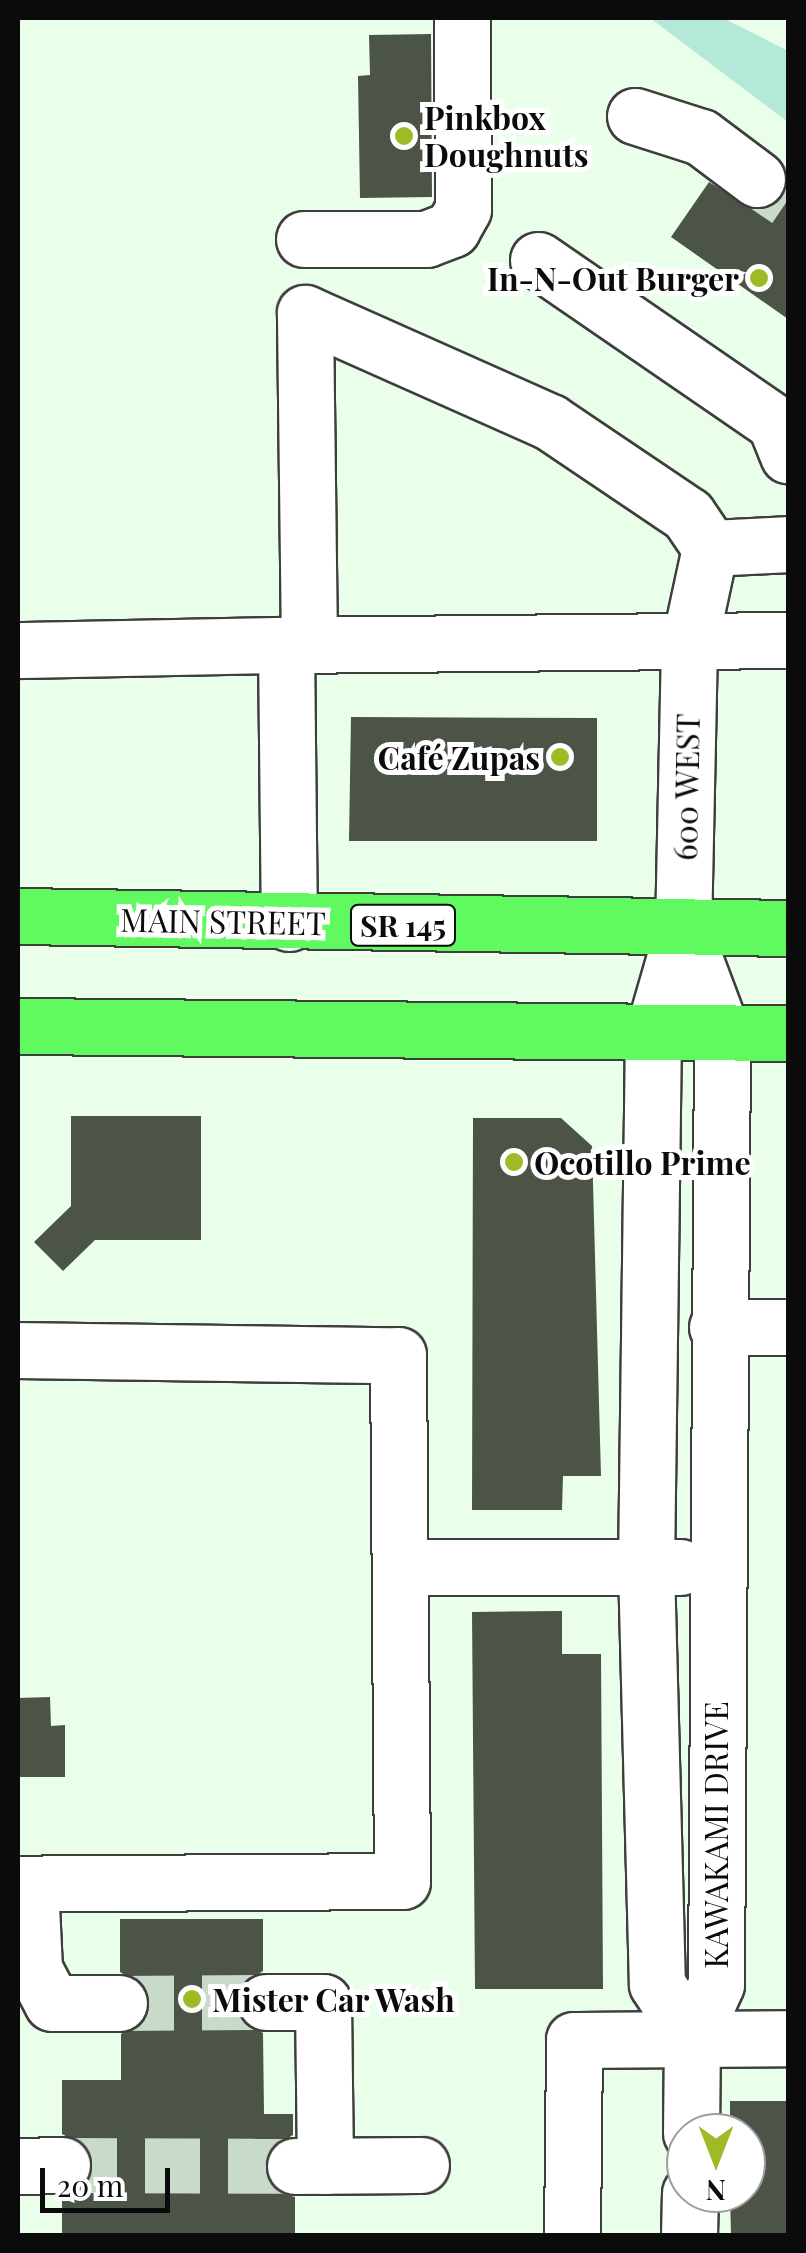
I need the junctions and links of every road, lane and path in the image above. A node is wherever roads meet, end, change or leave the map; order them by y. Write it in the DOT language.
graph roads {
  1 [pos="462,18"];
  2 [pos="635,116"];
  3 [pos="757,179"];
  4 [pos="304,240"];
  5 [pos="538,260"];
  6 [pos="788,455"];
  7 [pos="788,544"];
  8 [pos="710,548"];
  9 [pos="788,640"];
  10 [pos="689,644"];
  11 [pos="298,645"];
  12 [pos="18,650"];
  13 [pos="18,916"];
  14 [pos="289,923"];
  15 [pos="788,928"];
  16 [pos="684,929"];
  17 [pos="18,1026"];
  18 [pos="653,1032"];
  19 [pos="722,1033"];
  20 [pos="788,1033"];
  21 [pos="717,1328"];
  22 [pos="788,1328"];
  23 [pos="18,1350"];
  24 [pos="400,1567"];
  25 [pos="646,1567"];
  26 [pos="713,1567"];
  27 [pos="24,1884"];
  28 [pos="266,2002"];
  29 [pos="118,2003"];
  30 [pos="692,2038"];
  31 [pos="788,2038"];
  32 [pos="691,2113"];
  33 [pos="421,2165"];
  34 [pos="572,2236"];
  1 -- 4 [label="street"];
  2 -- 3 [label="street"];
  5 -- 6 [label="street"];
  7 -- 8 [label="street"];
  8 -- 10 [label="street, 600 WEST"];
  8 -- 11 [label="street"];
  9 -- 10 [label="street"];
  10 -- 11 [label="street"];
  10 -- 16 [label="street, 600 WEST"];
  11 -- 12 [label="street"];
  11 -- 14 [label="street"];
  13 -- 14 [label="main road, MAIN STREET / SR 145"];
  14 -- 16 [label="main road, MAIN STREET / SR 145"];
  15 -- 16 [label="main road, MAIN STREET / SR 145"];
  16 -- 18 [label="street, KAWAKAMI DRIVE"];
  16 -- 19 [label="street, KAWAKAMI DRIVE"];
  17 -- 18 [label="main road"];
  18 -- 19 [label="main road"];
  18 -- 25 [label="street, KAWAKAMI DRIVE"];
  19 -- 20 [label="main road"];
  19 -- 21 [label="street, KAWAKAMI DRIVE"];
  21 -- 22 [label="street"];
  21 -- 26 [label="street, KAWAKAMI DRIVE"];
  23 -- 24 [label="street"];
  24 -- 25 [label="street"];
  24 -- 27 [label="street"];
  25 -- 26 [label="street"];
  25 -- 30 [label="street, KAWAKAMI DRIVE"];
  26 -- 30 [label="street, KAWAKAMI DRIVE"];
  27 -- 29 [label="street"];
  28 -- 33 [label="street"];
  30 -- 31 [label="street"];
  30 -- 32 [label="street"];
  30 -- 34 [label="street"];
}
